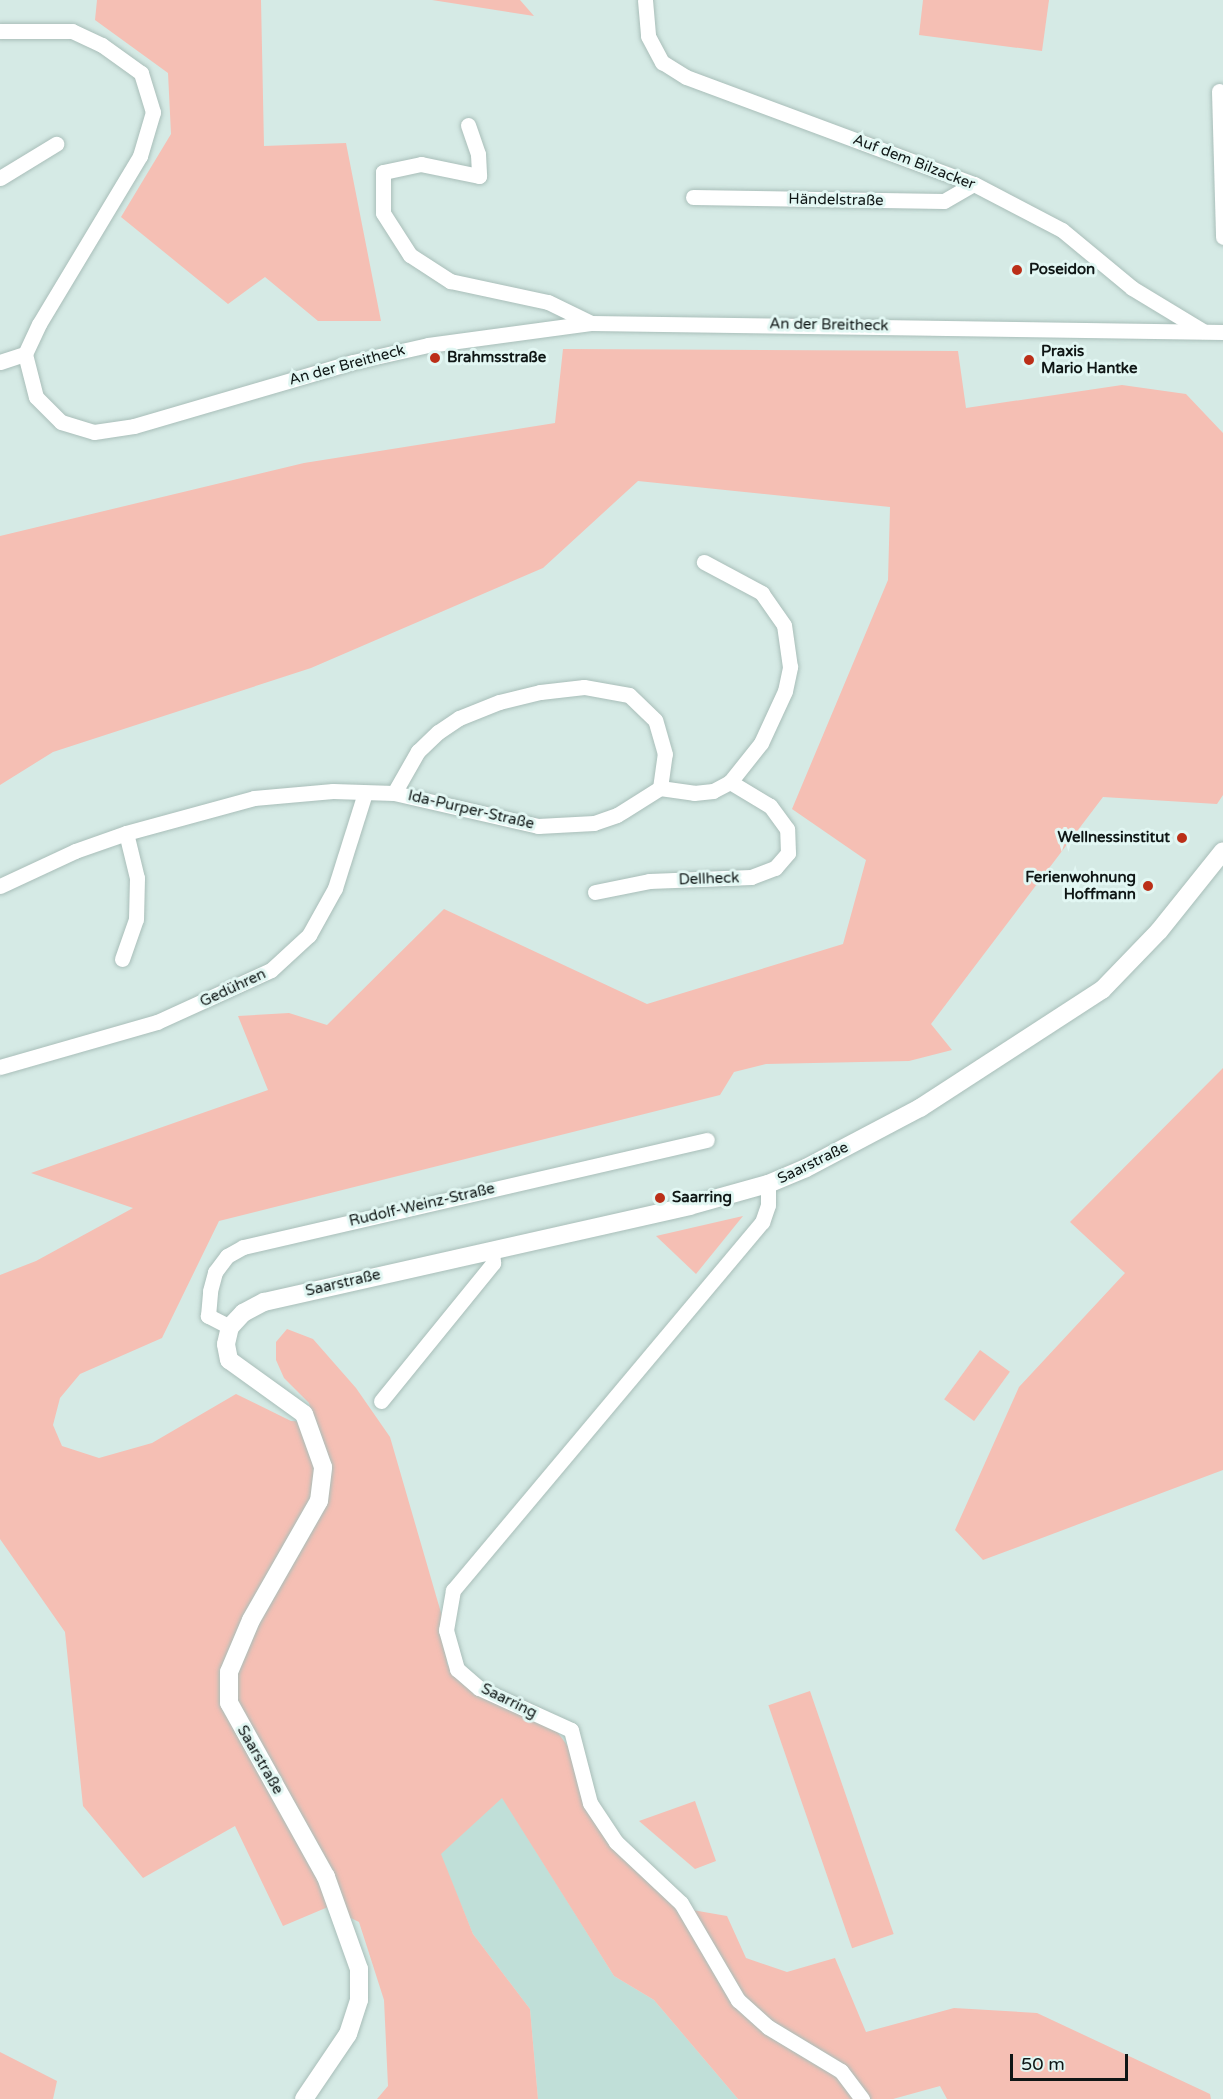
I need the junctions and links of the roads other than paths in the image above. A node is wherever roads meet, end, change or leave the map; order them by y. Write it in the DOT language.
graph roads {
  1 [pos="645,0"];
  2 [pos="0,31"];
  3 [pos="1219,91"];
  4 [pos="468,125"];
  5 [pos="56,144"];
  6 [pos="0,177"];
  7 [pos="1221,180"];
  8 [pos="974,184"];
  9 [pos="693,197"];
  10 [pos="1223,237"];
  11 [pos="591,323"];
  12 [pos="1203,331"];
  13 [pos="1223,332"];
  14 [pos="25,354"];
  15 [pos="0,362"];
  16 [pos="704,562"];
  17 [pos="730,782"];
  18 [pos="660,788"];
  19 [pos="365,793"];
  20 [pos="394,793"];
  21 [pos="126,833"];
  22 [pos="1223,851"];
  23 [pos="0,886"];
  24 [pos="595,892"];
  25 [pos="122,959"];
  26 [pos="0,1067"];
  27 [pos="707,1140"];
  28 [pos="768,1184"];
  29 [pos="492,1250"];
  30 [pos="230,1327"];
  31 [pos="381,1401"];
  32 [pos="303,2099"];
  33 [pos="862,2099"];
  1 -- 8 [label="street, Auf dem Bilzacker"];
  2 -- 14 [label="street"];
  3 -- 7 [label="street"];
  4 -- 11 [label="street"];
  5 -- 6 [label="street"];
  7 -- 10 [label="street"];
  8 -- 9 [label="street, Händelstraße"];
  8 -- 12 [label="street, Auf dem Bilzacker"];
  11 -- 12 [label="street, An der Breitheck"];
  11 -- 14 [label="street, An der Breitheck"];
  12 -- 13 [label="street, An der Breitheck"];
  14 -- 15 [label="street"];
  16 -- 17 [label="street"];
  17 -- 18 [label="street"];
  17 -- 24 [label="street, Dellheck"];
  18 -- 20 [label="street, Ida-Purper-Straße"];
  18 -- 20 [label="street, Ida-Purper-Straße"];
  19 -- 20 [label="street, Ida-Purper-Straße"];
  19 -- 21 [label="street, Ida-Purper-Straße"];
  19 -- 26 [label="street, Gedühren"];
  21 -- 23 [label="street, Ida-Purper-Straße"];
  21 -- 25 [label="street"];
  22 -- 28 [label="street, Saarstraße"];
  27 -- 30 [label="street, Rudolf-Weinz-Straße"];
  28 -- 29 [label="street, Saarstraße"];
  28 -- 33 [label="street, Saarring"];
  29 -- 30 [label="street, Saarstraße"];
  29 -- 31 [label="street"];
  30 -- 32 [label="street, Saarstraße"];
}
